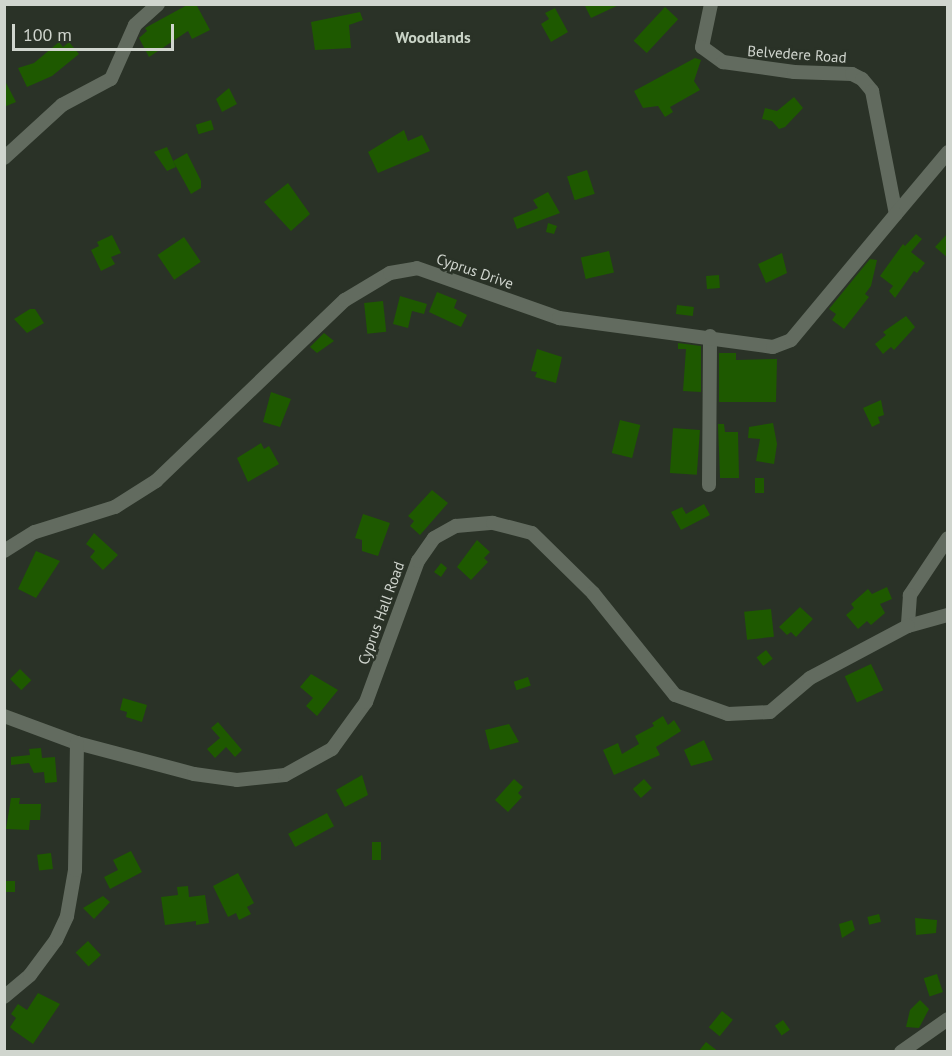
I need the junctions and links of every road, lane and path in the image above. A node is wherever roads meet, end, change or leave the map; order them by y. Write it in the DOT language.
graph roads {
  1 [pos="158,4"];
  2 [pos="711,4"];
  3 [pos="948,152"];
  4 [pos="4,158"];
  5 [pos="896,214"];
  6 [pos="710,336"];
  7 [pos="709,485"];
  8 [pos="948,538"];
  9 [pos="4,551"];
  10 [pos="948,615"];
  11 [pos="908,626"];
  12 [pos="4,716"];
  13 [pos="77,743"];
  14 [pos="4,997"];
  15 [pos="948,1019"];
  16 [pos="901,1052"];
  1 -- 4 [label="street"];
  2 -- 5 [label="street, Belvedere Road"];
  3 -- 5 [label="street"];
  5 -- 6 [label="street, Cyprus Drive"];
  6 -- 7 [label="street"];
  6 -- 9 [label="street, Cyprus Drive"];
  8 -- 11 [label="street"];
  10 -- 11 [label="street"];
  11 -- 13 [label="street, Cyprus Hall Road"];
  12 -- 13 [label="street, Cyprus Hall Road"];
  13 -- 14 [label="street"];
  15 -- 16 [label="street"];
}
